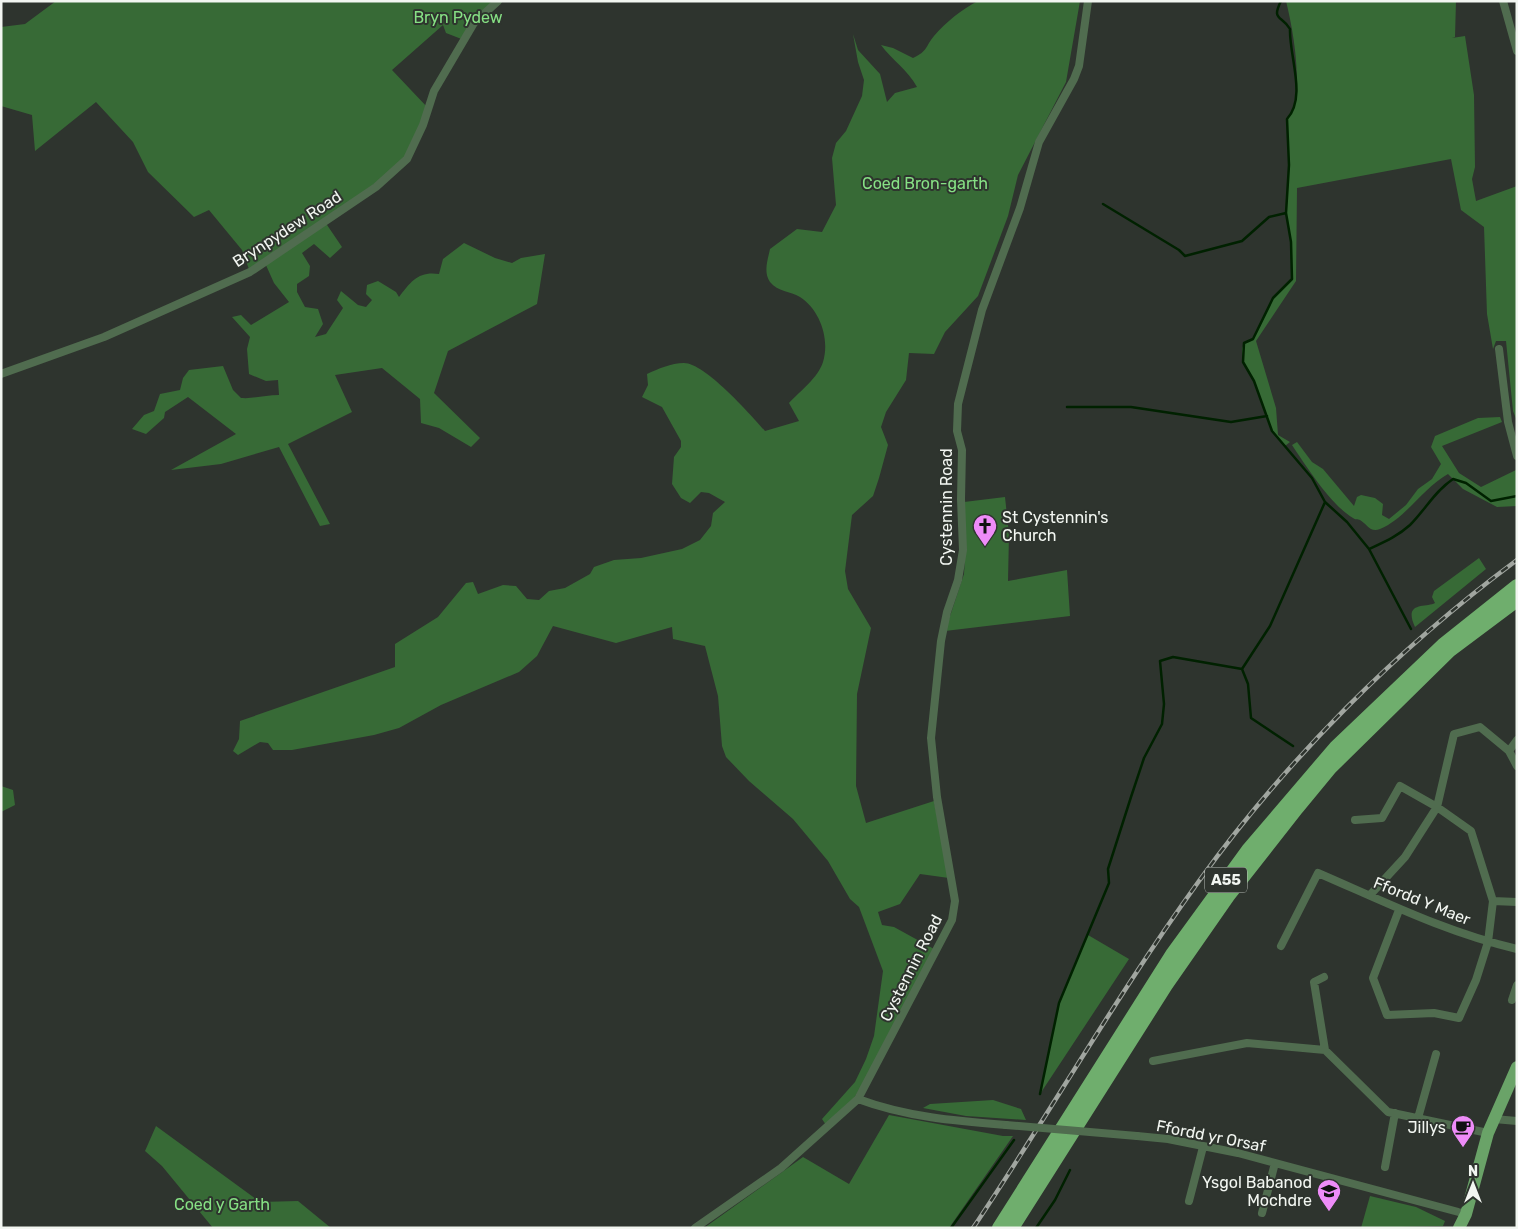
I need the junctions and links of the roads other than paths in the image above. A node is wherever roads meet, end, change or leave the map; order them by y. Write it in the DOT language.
graph roads {
  1 [pos="498,1"];
  2 [pos="1088,1"];
  3 [pos="1503,1"];
  4 [pos="1517,51"];
  5 [pos="1500,349"];
  6 [pos="1,374"];
  7 [pos="1515,441"];
  8 [pos="1517,456"];
  9 [pos="1517,586"];
  10 [pos="1517,600"];
  11 [pos="1517,740"];
  12 [pos="1509,751"];
  13 [pos="1517,766"];
  14 [pos="1437,807"];
  15 [pos="1355,820"];
  16 [pos="1370,895"];
  17 [pos="1493,901"];
  18 [pos="1517,902"];
  19 [pos="1399,910"];
  20 [pos="1488,942"];
  21 [pos="1281,946"];
  22 [pos="1517,949"];
  23 [pos="1324,977"];
  24 [pos="1517,985"];
  25 [pos="1512,1000"];
  26 [pos="1325,1050"];
  27 [pos="1436,1054"];
  28 [pos="1152,1061"];
  29 [pos="1517,1067"];
  30 [pos="858,1098"];
  31 [pos="1395,1113"];
  32 [pos="1418,1118"];
  33 [pos="1494,1119"];
  34 [pos="1517,1122"];
  35 [pos="1488,1133"];
  36 [pos="1203,1147"];
  37 [pos="1275,1163"];
  38 [pos="1385,1167"];
  39 [pos="1189,1201"];
  40 [pos="1262,1213"];
  41 [pos="1466,1214"];
  42 [pos="695,1228"];
  43 [pos="999,1228"];
  44 [pos="1012,1228"];
  45 [pos="1459,1228"];
  1 -- 6 [label="street, Brynpydew Road"];
  2 -- 30 [label="street, Cystennin Road"];
  3 -- 4 [label="street"];
  5 -- 7 [label="street"];
  7 -- 8 [label="street"];
  9 -- 43 [label="highway, A55"];
  10 -- 44 [label="highway, A55"];
  11 -- 12 [label="street"];
  12 -- 13 [label="street"];
  12 -- 14 [label="street"];
  14 -- 15 [label="street"];
  14 -- 16 [label="street"];
  14 -- 17 [label="street"];
  16 -- 19 [label="street, Ffordd Y Maer"];
  16 -- 21 [label="street, Ffordd Y Maer"];
  17 -- 18 [label="street"];
  17 -- 20 [label="street"];
  19 -- 20 [label="street, Ffordd Y Maer"];
  19 -- 20 [label="street"];
  20 -- 22 [label="street, Ffordd Y Maer"];
  23 -- 26 [label="street"];
  24 -- 25 [label="street"];
  26 -- 28 [label="street"];
  26 -- 31 [label="street"];
  27 -- 32 [label="street"];
  29 -- 33 [label="main road"];
  30 -- 36 [label="street, Ffordd yr Orsaf, bridge"];
  30 -- 42 [label="street, Cystennin Road"];
  31 -- 32 [label="street"];
  31 -- 38 [label="street"];
  32 -- 35 [label="street"];
  33 -- 34 [label="street"];
  33 -- 35 [label="main road"];
  35 -- 41 [label="main road"];
  36 -- 37 [label="street, Ffordd yr Orsaf"];
  36 -- 39 [label="street"];
  37 -- 40 [label="street"];
  37 -- 41 [label="street, Ffordd yr Orsaf"];
  41 -- 45 [label="main road"];
}
